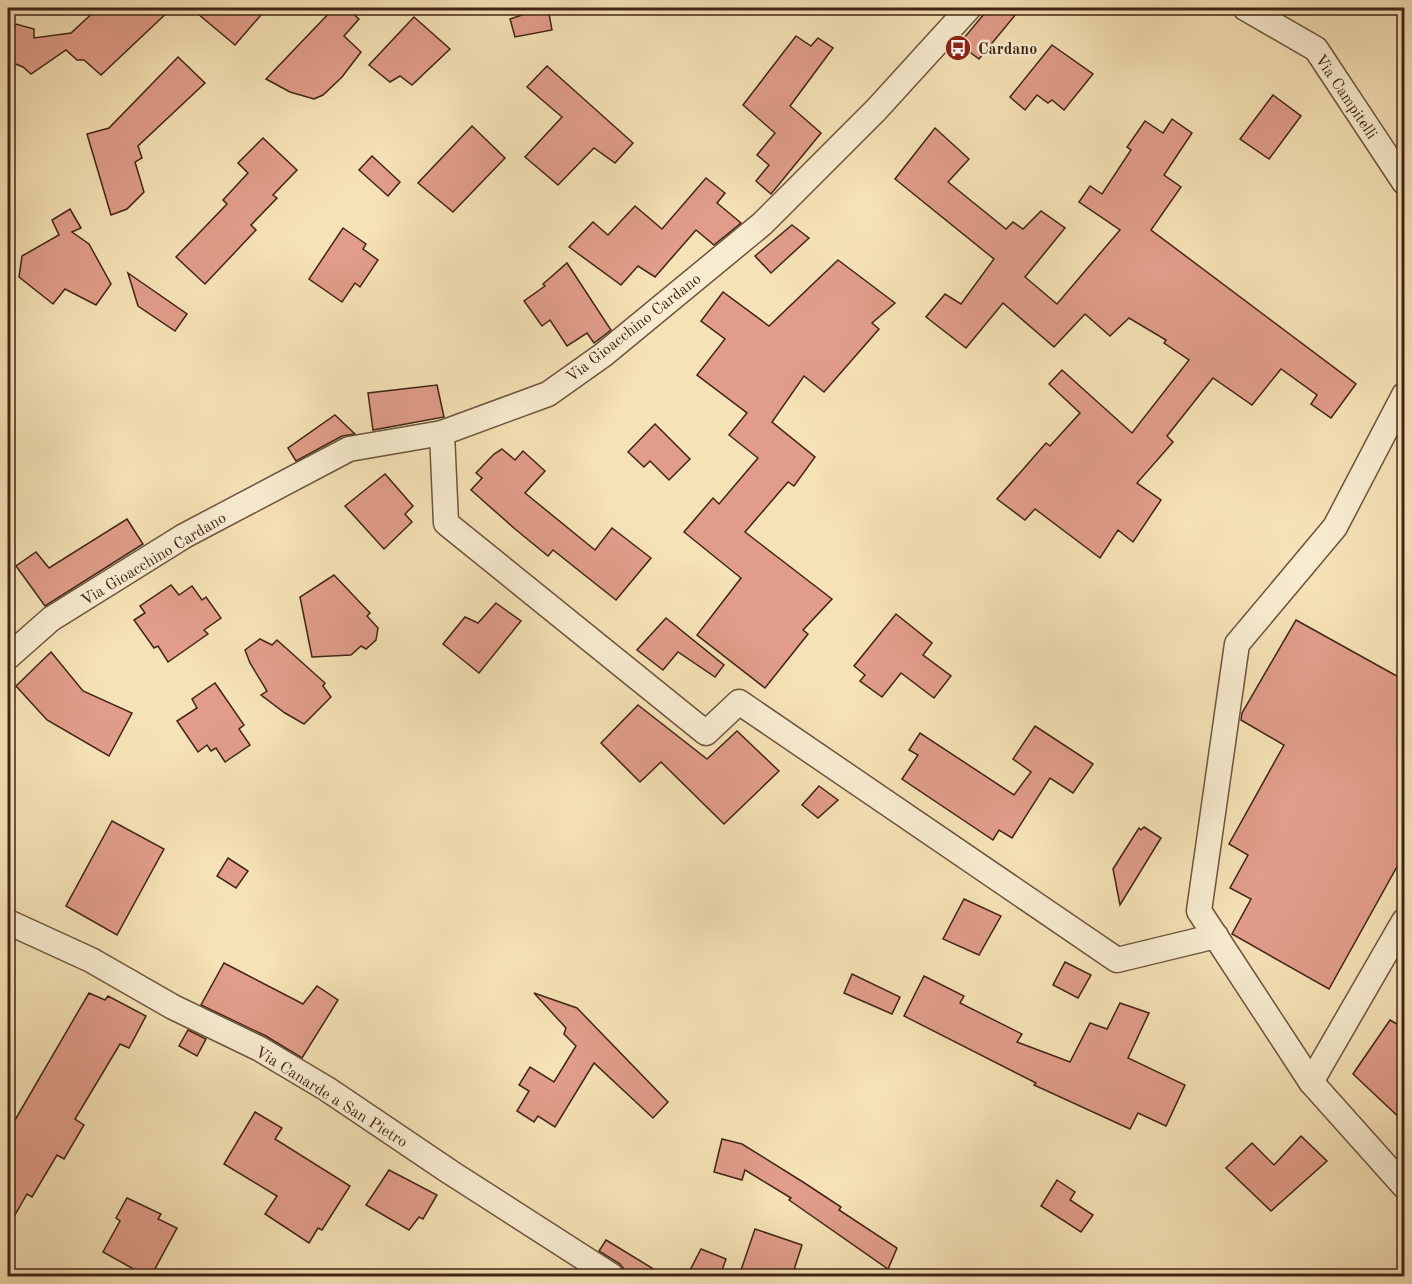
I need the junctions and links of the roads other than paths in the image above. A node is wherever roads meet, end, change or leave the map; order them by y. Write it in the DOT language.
graph roads {
  1 [pos="969,8"];
  2 [pos="1245,8"];
  3 [pos="1404,182"];
  4 [pos="1404,395"];
  5 [pos="442,433"];
  6 [pos="8,657"];
  7 [pos="1404,921"];
  8 [pos="8,922"];
  9 [pos="1216,936"];
  10 [pos="1311,1082"];
  11 [pos="1404,1186"];
  12 [pos="612,1276"];
  1 -- 5 [label="street, Via Gioacchino Cardano"];
  2 -- 3 [label="street, Via Campitelli"];
  4 -- 9 [label="street"];
  5 -- 6 [label="street, Via Gioacchino Cardano"];
  5 -- 9 [label="street"];
  7 -- 10 [label="street"];
  8 -- 12 [label="street, Via Canarde a San Pietro"];
  9 -- 10 [label="street"];
  10 -- 11 [label="street"];
}
